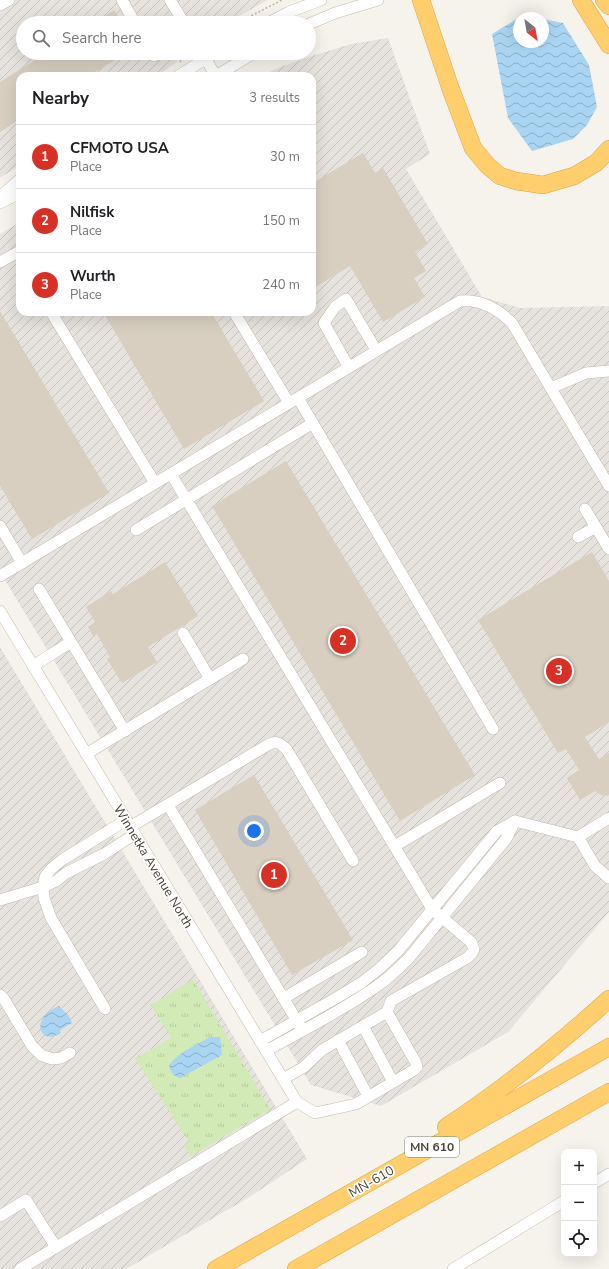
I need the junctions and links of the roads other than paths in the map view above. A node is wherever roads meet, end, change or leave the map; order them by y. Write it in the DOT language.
graph roads {
  1 [pos="9,0"];
  2 [pos="122,0"];
  3 [pos="321,0"];
  4 [pos="378,0"];
  5 [pos="421,0"];
  6 [pos="581,0"];
  7 [pos="604,0"];
  8 [pos="174,1"];
  9 [pos="0,5"];
  10 [pos="609,6"];
  11 [pos="131,16"];
  12 [pos="181,16"];
  13 [pos="281,16"];
  14 [pos="316,21"];
  15 [pos="609,45"];
  16 [pos="200,60"];
  17 [pos="209,60"];
  18 [pos="242,60"];
  19 [pos="184,72"];
  20 [pos="214,72"];
  21 [pos="223,72"];
  22 [pos="609,149"];
  23 [pos="16,183"];
  24 [pos="16,195"];
  25 [pos="0,197"];
  26 [pos="0,203"];
  27 [pos="16,256"];
  28 [pos="0,262"];
  29 [pos="53,316"];
  30 [pos="237,316"];
  31 [pos="376,350"];
  32 [pos="348,366"];
  33 [pos="609,371"];
  34 [pos="551,388"];
  35 [pos="294,400"];
  36 [pos="313,423"];
  37 [pos="171,474"];
  38 [pos="155,483"];
  39 [pos="609,486"];
  40 [pos="186,499"];
  41 [pos="585,509"];
  42 [pos="0,526"];
  43 [pos="596,527"];
  44 [pos="136,530"];
  45 [pos="578,537"];
  46 [pos="609,549"];
  47 [pos="22,563"];
  48 [pos="0,576"];
  49 [pos="39,589"];
  50 [pos="1,615"];
  51 [pos="183,633"];
  52 [pos="71,642"];
  53 [pos="243,659"];
  54 [pos="33,666"];
  55 [pos="210,679"];
  56 [pos="493,729"];
  57 [pos="125,731"];
  58 [pos="86,754"];
  59 [pos="500,783"];
  60 [pos="168,805"];
  61 [pos="609,818"];
  62 [pos="515,821"];
  63 [pos="131,827"];
  64 [pos="578,837"];
  65 [pos="88,844"];
  66 [pos="395,846"];
  67 [pos="96,857"];
  68 [pos="352,861"];
  69 [pos="609,878"];
  70 [pos="43,887"];
  71 [pos="0,900"];
  72 [pos="432,909"];
  73 [pos="442,917"];
  74 [pos="362,952"];
  75 [pos="609,988"];
  76 [pos="0,995"];
  77 [pos="284,998"];
  78 [pos="609,999"];
  79 [pos="105,1009"];
  80 [pos="387,1012"];
  81 [pos="300,1025"];
  82 [pos="363,1026"];
  83 [pos="338,1040"];
  84 [pos="260,1041"];
  85 [pos="609,1047"];
  86 [pos="266,1051"];
  87 [pos="70,1053"];
  88 [pos="534,1062"];
  89 [pos="283,1079"];
  90 [pos="394,1082"];
  91 [pos="609,1092"];
  92 [pos="368,1096"];
  93 [pos="297,1102"];
  94 [pos="609,1104"];
  95 [pos="486,1162"];
  96 [pos="609,1174"];
  97 [pos="597,1181"];
  98 [pos="561,1203"];
  99 [pos="0,1216"];
  100 [pos="56,1247"];
  101 [pos="255,1247"];
  102 [pos="20,1269"];
  103 [pos="216,1269"];
  104 [pos="296,1269"];
  105 [pos="453,1269"];
  1 -- 9 [label="street"];
  2 -- 11 [label="street"];
  3 -- 13 [label="street"];
  4 -- 14 [label="street"];
  5 -- 22 [label="highway"];
  6 -- 15 [label="highway"];
  7 -- 10 [label="highway"];
  8 -- 12 [label="street"];
  16 -- 19 [label="street"];
  17 -- 20 [label="street"];
  18 -- 21 [label="street"];
  23 -- 25 [label="street"];
  24 -- 26 [label="street"];
  27 -- 28 [label="street"];
  29 -- 38 [label="street"];
  30 -- 35 [label="street"];
  31 -- 32 [label="street"];
  31 -- 32 [label="street"];
  31 -- 34 [label="street"];
  32 -- 35 [label="street"];
  33 -- 34 [label="street"];
  34 -- 39 [label="street"];
  35 -- 36 [label="street"];
  35 -- 37 [label="street"];
  36 -- 40 [label="street"];
  36 -- 56 [label="street"];
  37 -- 38 [label="street"];
  37 -- 40 [label="street"];
  38 -- 47 [label="street"];
  40 -- 44 [label="street"];
  40 -- 66 [label="street"];
  41 -- 43 [label="street"];
  42 -- 47 [label="street"];
  43 -- 45 [label="street"];
  43 -- 46 [label="street"];
  47 -- 48 [label="street"];
  49 -- 52 [label="street"];
  50 -- 54 [label="street, Winnetka Avenue North"];
  51 -- 55 [label="street"];
  52 -- 54 [label="street"];
  52 -- 57 [label="street"];
  53 -- 55 [label="street"];
  54 -- 58 [label="street, Winnetka Avenue North"];
  55 -- 57 [label="street"];
  57 -- 58 [label="street"];
  58 -- 63 [label="street, Winnetka Avenue North"];
  59 -- 66 [label="street"];
  60 -- 63 [label="street"];
  60 -- 68 [label="street"];
  60 -- 77 [label="street"];
  61 -- 64 [label="street"];
  62 -- 64 [label="street"];
  62 -- 72 [label="street"];
  62 -- 73 [label="street"];
  63 -- 65 [label="street"];
  63 -- 67 [label="street"];
  63 -- 84 [label="street, Winnetka Avenue North"];
  64 -- 69 [label="street"];
  65 -- 67 [label="street"];
  65 -- 70 [label="street"];
  66 -- 72 [label="street"];
  67 -- 70 [label="street"];
  70 -- 71 [label="street"];
  70 -- 79 [label="street"];
  72 -- 73 [label="street"];
  72 -- 81 [label="street"];
  73 -- 80 [label="street"];
  73 -- 81 [label="street"];
  74 -- 77 [label="street"];
  75 -- 88 [label="highway"];
  76 -- 87 [label="street"];
  77 -- 81 [label="street"];
  78 -- 88 [label="highway"];
  80 -- 82 [label="street"];
  80 -- 90 [label="street"];
  81 -- 84 [label="street"];
  81 -- 86 [label="street"];
  82 -- 83 [label="street"];
  82 -- 90 [label="street"];
  83 -- 89 [label="street"];
  83 -- 92 [label="street"];
  84 -- 86 [label="street, Winnetka Avenue North"];
  85 -- 101 [label="highway, MN-610 / MN 610"];
  86 -- 89 [label="street, Winnetka Avenue North"];
  88 -- 101 [label="highway"];
  89 -- 93 [label="street, Winnetka Avenue North"];
  90 -- 92 [label="street"];
  91 -- 95 [label="highway, MN 610"];
  92 -- 93 [label="street, Winnetka Avenue North"];
  93 -- 100 [label="street"];
  94 -- 95 [label="highway"];
  95 -- 104 [label="highway, MN 610"];
  96 -- 97 [label="street"];
  98 -- 105 [label="street"];
  99 -- 100 [label="street"];
  100 -- 102 [label="street"];
  101 -- 103 [label="highway, MN-610 / MN 610"];
}
